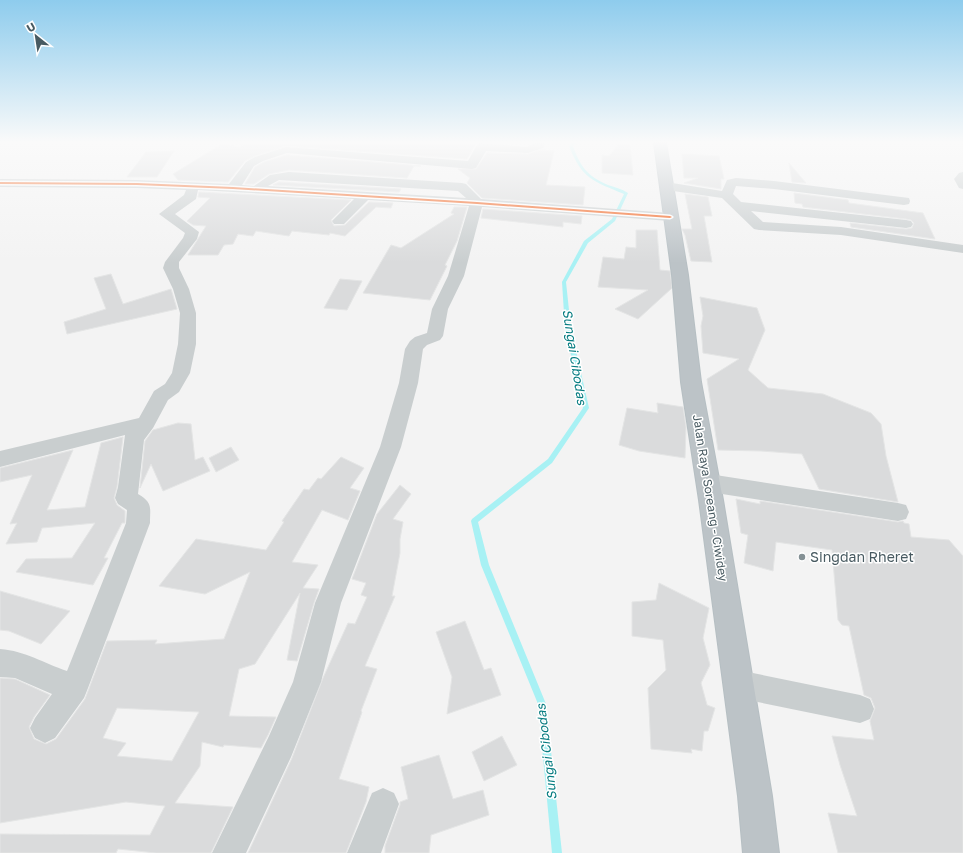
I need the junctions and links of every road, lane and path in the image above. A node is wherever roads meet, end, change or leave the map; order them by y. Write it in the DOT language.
graph roads {
  1 [pos="0,183"];
  2 [pos="236,183"];
  3 [pos="265,183"];
  4 [pos="356,183"];
  5 [pos="471,183"];
  6 [pos="666,183"];
  7 [pos="732,183"];
  8 [pos="746,183"];
  9 [pos="195,186"];
  10 [pos="666,186"];
  11 [pos="232,188"];
  12 [pos="258,190"];
  13 [pos="470,195"];
  14 [pos="726,195"];
  15 [pos="365,196"];
  16 [pos="904,200"];
  17 [pos="738,206"];
  18 [pos="670,217"];
  19 [pos="339,221"];
  20 [pos="906,224"];
  21 [pos="963,248"];
  22 [pos="146,423"];
  23 [pos="0,459"];
  24 [pos="709,483"];
  25 [pos="898,512"];
  26 [pos="0,662"];
  27 [pos="738,684"];
  28 [pos="74,688"];
  29 [pos="860,709"];
  30 [pos="45,728"];
  31 [pos="383,804"];
  32 [pos="230,853"];
  33 [pos="364,853"];
  34 [pos="761,853"];
  1 -- 9 [label="street"];
  2 -- 11 [label="street"];
  3 -- 12 [label="street"];
  4 -- 13 [label="street"];
  5 -- 13 [label="street"];
  6 -- 10 [label="highway, Jalan Raya Soreang - Ciwidey"];
  7 -- 14 [label="street"];
  8 -- 16 [label="street"];
  9 -- 11 [label="street"];
  9 -- 22 [label="street"];
  10 -- 14 [label="street"];
  10 -- 18 [label="highway, Jalan Raya Soreang - Ciwidey"];
  11 -- 12 [label="street"];
  12 -- 15 [label="street"];
  13 -- 15 [label="street"];
  13 -- 18 [label="street"];
  13 -- 32 [label="street"];
  14 -- 17 [label="street"];
  15 -- 19 [label="street"];
  17 -- 20 [label="street"];
  17 -- 21 [label="street"];
  18 -- 24 [label="highway, Jalan Raya Soreang - Ciwidey"];
  22 -- 23 [label="street"];
  22 -- 28 [label="street"];
  24 -- 25 [label="street"];
  24 -- 27 [label="highway, Jalan Raya Soreang - Ciwidey"];
  26 -- 28 [label="street"];
  27 -- 29 [label="street"];
  27 -- 34 [label="highway, Jalan Raya Soreang - Ciwidey"];
  28 -- 30 [label="street"];
  31 -- 33 [label="street"];
}
